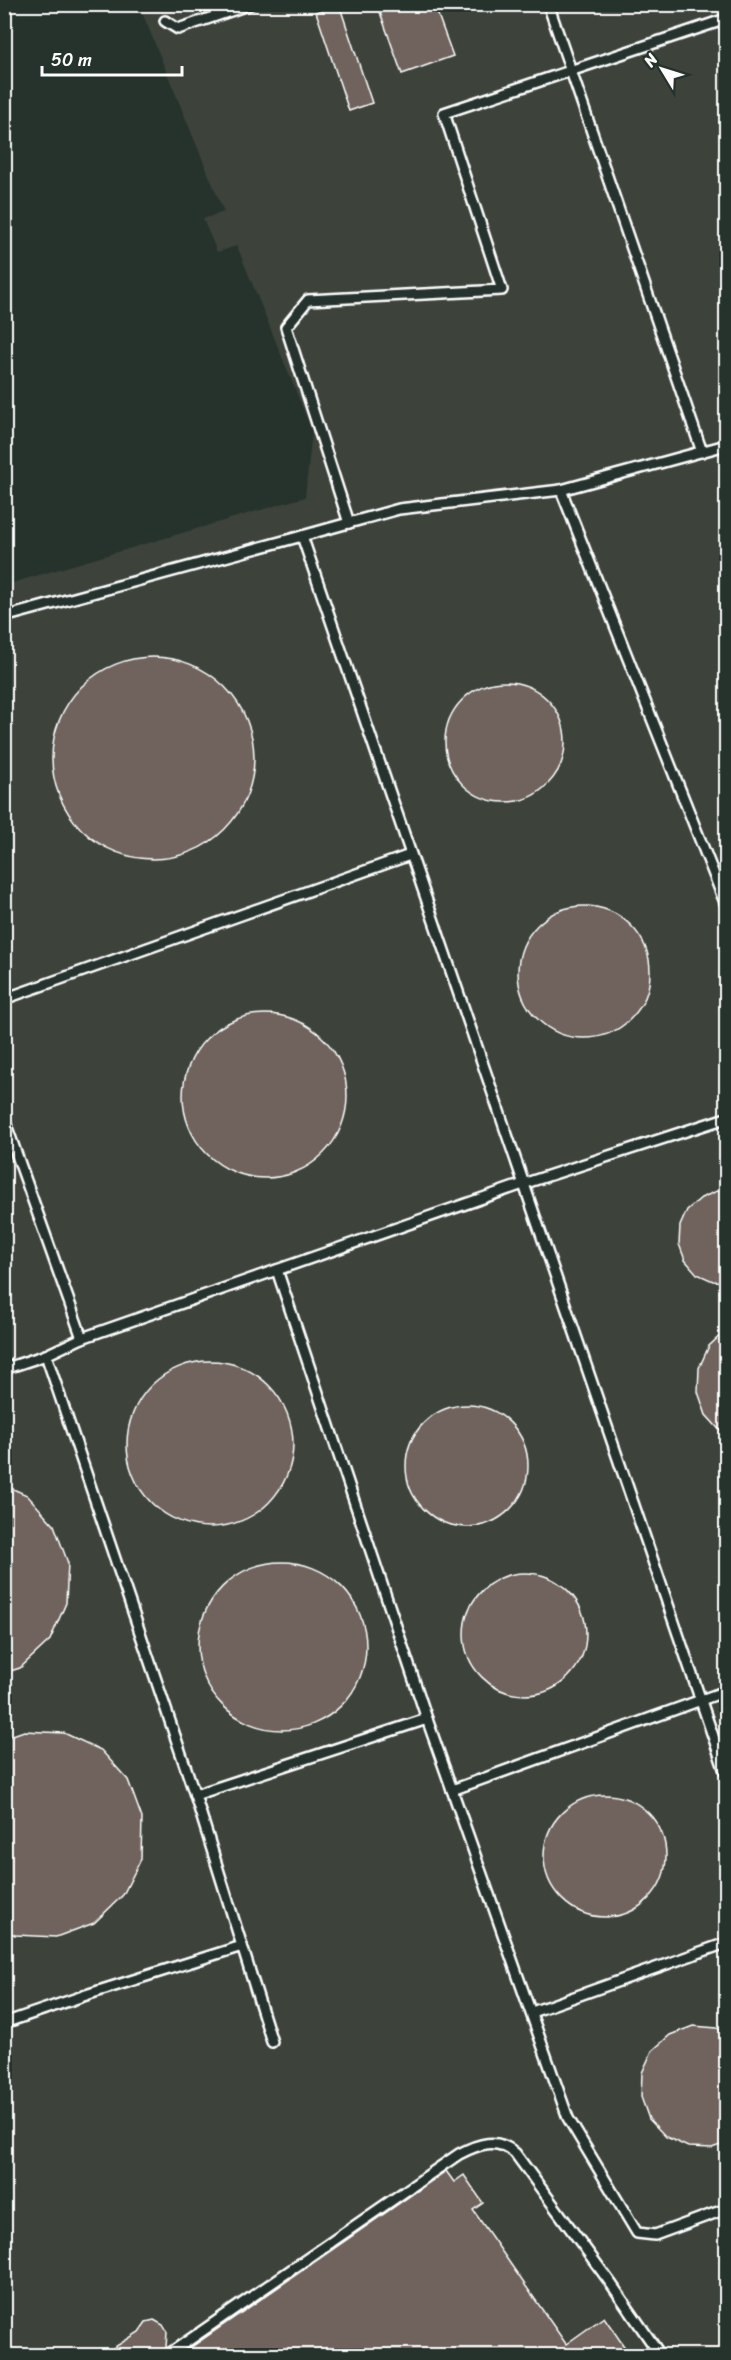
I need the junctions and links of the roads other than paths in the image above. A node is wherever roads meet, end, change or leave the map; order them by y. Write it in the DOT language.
graph roads {
  1 [pos="251,4"];
  2 [pos="548,4"];
  3 [pos="726,19"];
  4 [pos="165,21"];
  5 [pos="571,71"];
  6 [pos="726,445"];
  7 [pos="702,452"];
  8 [pos="561,490"];
  9 [pos="349,523"];
  10 [pos="302,536"];
  11 [pos="4,617"];
  12 [pos="410,855"];
  13 [pos="726,905"];
  14 [pos="4,999"];
  15 [pos="726,1118"];
  16 [pos="4,1119"];
  17 [pos="523,1184"];
  18 [pos="277,1270"];
  19 [pos="82,1338"];
  20 [pos="46,1355"];
  21 [pos="4,1369"];
  22 [pos="726,1691"];
  23 [pos="700,1700"];
  24 [pos="427,1719"];
  25 [pos="726,1774"];
  26 [pos="452,1790"];
  27 [pos="195,1795"];
  28 [pos="726,1943"];
  29 [pos="242,1947"];
  30 [pos="532,2012"];
  31 [pos="4,2023"];
  32 [pos="272,2042"];
  33 [pos="726,2209"];
  34 [pos="166,2355"];
  35 [pos="661,2355"];
  1 -- 4 [label="lane"];
  2 -- 5 [label="lane"];
  3 -- 5 [label="lane"];
  5 -- 7 [label="lane"];
  5 -- 9 [label="lane"];
  6 -- 7 [label="lane"];
  7 -- 8 [label="lane"];
  8 -- 9 [label="lane"];
  8 -- 13 [label="lane"];
  9 -- 10 [label="lane"];
  10 -- 11 [label="lane"];
  10 -- 12 [label="lane"];
  12 -- 14 [label="lane"];
  12 -- 17 [label="lane"];
  15 -- 17 [label="lane"];
  16 -- 19 [label="lane"];
  17 -- 18 [label="lane"];
  17 -- 23 [label="lane"];
  18 -- 19 [label="lane"];
  18 -- 24 [label="lane"];
  19 -- 20 [label="lane"];
  20 -- 21 [label="lane"];
  20 -- 27 [label="lane"];
  22 -- 23 [label="lane"];
  23 -- 25 [label="lane"];
  23 -- 26 [label="lane"];
  24 -- 26 [label="lane"];
  24 -- 27 [label="lane"];
  26 -- 30 [label="lane"];
  27 -- 29 [label="lane"];
  28 -- 30 [label="lane"];
  29 -- 31 [label="lane"];
  29 -- 32 [label="lane"];
  30 -- 33 [label="lane"];
  34 -- 35 [label="lane"];
}
